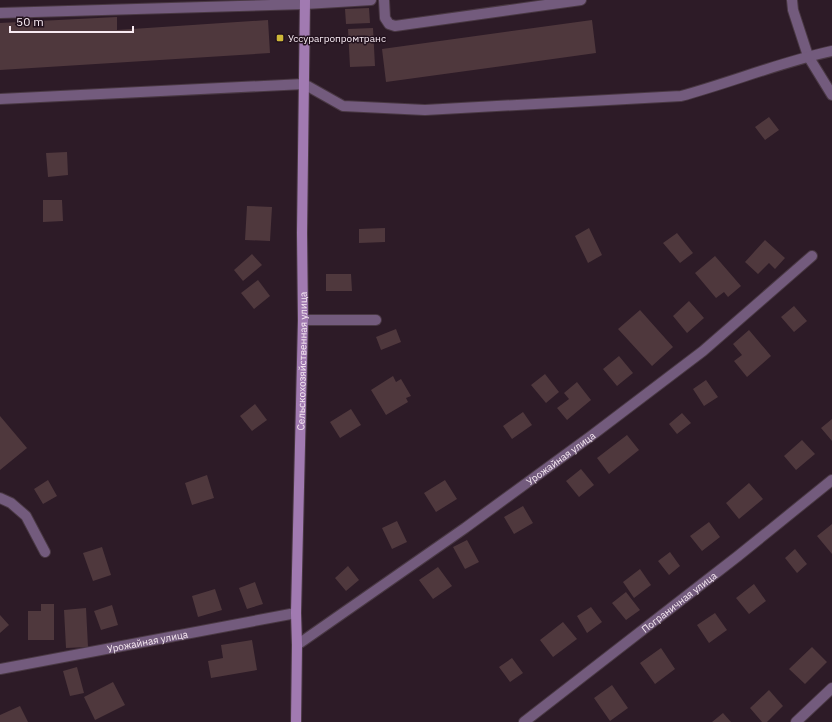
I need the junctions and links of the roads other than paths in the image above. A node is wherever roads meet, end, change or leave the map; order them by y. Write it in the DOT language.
graph roads {
  1 [pos="371,0"];
  2 [pos="384,0"];
  3 [pos="581,0"];
  4 [pos="792,0"];
  5 [pos="305,2"];
  6 [pos="0,13"];
  7 [pos="832,50"];
  8 [pos="808,56"];
  9 [pos="304,84"];
  10 [pos="832,95"];
  11 [pos="0,98"];
  12 [pos="812,256"];
  13 [pos="303,320"];
  14 [pos="376,320"];
  15 [pos="832,480"];
  16 [pos="0,498"];
  17 [pos="45,552"];
  18 [pos="296,613"];
  19 [pos="297,645"];
  20 [pos="0,669"];
  21 [pos="832,688"];
  22 [pos="296,722"];
  23 [pos="524,722"];
  24 [pos="796,722"];
  1 -- 5 [label="lane"];
  2 -- 3 [label="lane"];
  4 -- 8 [label="lane"];
  5 -- 6 [label="lane"];
  5 -- 9 [label="main road, Сельскохозяйственная улица"];
  7 -- 8 [label="lane"];
  8 -- 9 [label="lane"];
  8 -- 10 [label="lane"];
  9 -- 11 [label="lane"];
  9 -- 13 [label="main road, Сельскохозяйственная улица"];
  12 -- 19 [label="lane, Урожайная улица"];
  13 -- 14 [label="lane"];
  13 -- 18 [label="main road, Сельскохозяйственная улица"];
  15 -- 23 [label="lane, Пограничная улица"];
  16 -- 17 [label="lane"];
  18 -- 19 [label="main road, Сельскохозяйственная улица"];
  18 -- 20 [label="lane, Урожайная улица"];
  19 -- 22 [label="main road, Сельскохозяйственная улица"];
  21 -- 24 [label="lane"];
}
